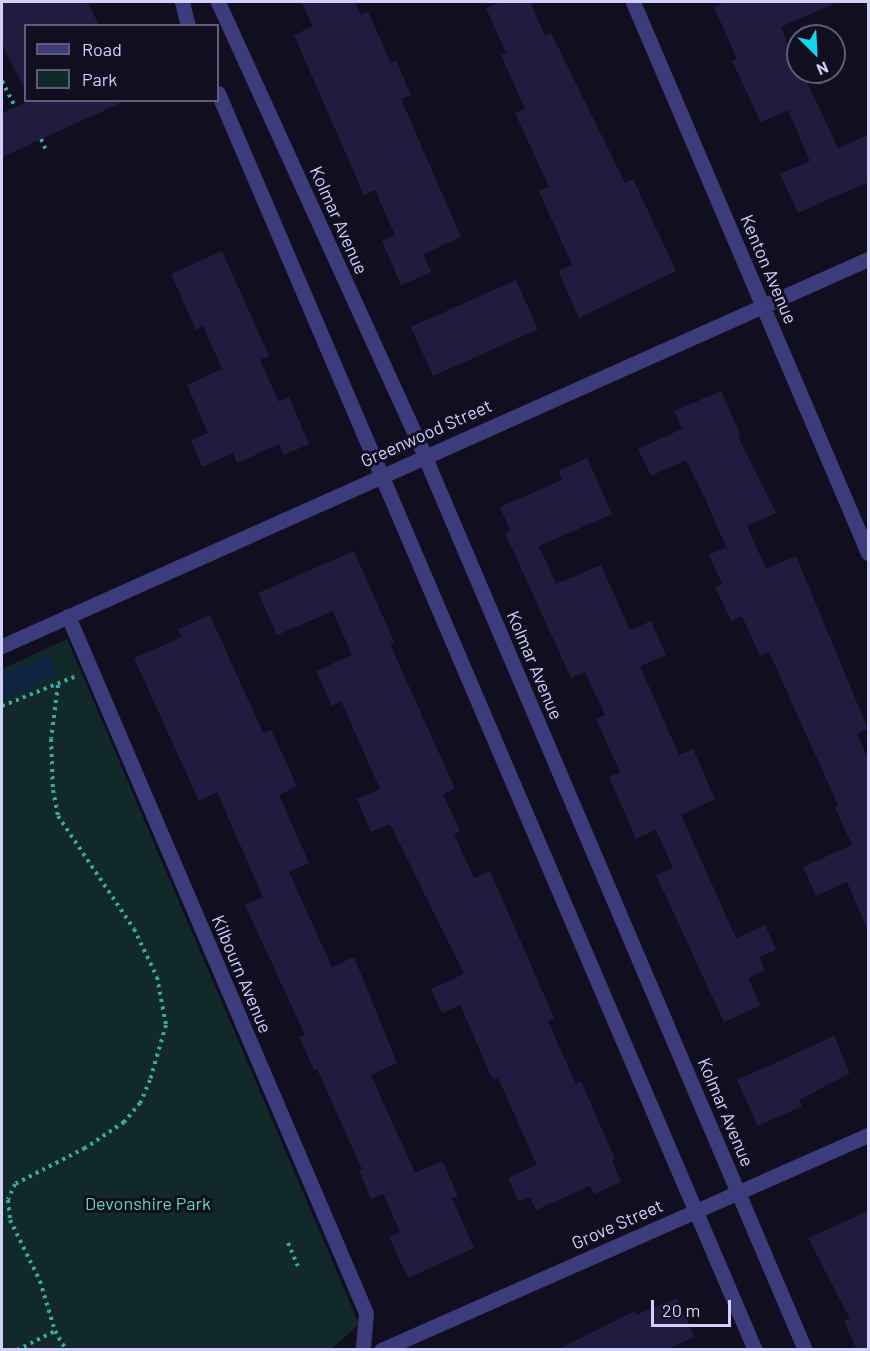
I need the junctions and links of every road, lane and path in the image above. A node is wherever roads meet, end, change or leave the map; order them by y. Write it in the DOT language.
graph roads {
  1 [pos="182,2"];
  2 [pos="218,2"];
  3 [pos="633,2"];
  4 [pos="188,24"];
  5 [pos="2,81"];
  6 [pos="219,95"];
  7 [pos="15,107"];
  8 [pos="41,139"];
  9 [pos="46,150"];
  10 [pos="868,259"];
  11 [pos="763,306"];
  12 [pos="424,455"];
  13 [pos="379,476"];
  14 [pos="868,553"];
  15 [pos="68,616"];
  16 [pos="2,646"];
  17 [pos="90,668"];
  18 [pos="58,685"];
  19 [pos="2,706"];
  20 [pos="868,1135"];
  21 [pos="739,1192"];
  22 [pos="696,1210"];
  23 [pos="288,1243"];
  24 [pos="298,1266"];
  25 [pos="55,1331"];
  26 [pos="16,1350"];
  27 [pos="66,1350"];
  28 [pos="363,1350"];
  29 [pos="381,1350"];
  30 [pos="755,1350"];
  31 [pos="805,1350"];
  1 -- 4 [label="street"];
  2 -- 12 [label="street, Kolmar Avenue"];
  3 -- 11 [label="street, Kenton Avenue"];
  5 -- 7 [label="path"];
  6 -- 13 [label="street"];
  8 -- 9 [label="path"];
  10 -- 11 [label="street, Greenwood Street"];
  11 -- 12 [label="street, Greenwood Street"];
  11 -- 14 [label="street, Kenton Avenue"];
  12 -- 13 [label="street, Greenwood Street"];
  12 -- 21 [label="street, Kolmar Avenue"];
  13 -- 15 [label="street, Greenwood Street"];
  13 -- 22 [label="street"];
  15 -- 16 [label="street, Greenwood Street"];
  15 -- 17 [label="street, Kilbourn Avenue"];
  17 -- 18 [label="path"];
  17 -- 28 [label="street, Kilbourn Avenue"];
  18 -- 19 [label="path"];
  18 -- 25 [label="path"];
  20 -- 21 [label="street, Grove Street"];
  21 -- 22 [label="street, Grove Street"];
  21 -- 31 [label="street, Kolmar Avenue"];
  22 -- 29 [label="street, Grove Street"];
  22 -- 30 [label="street"];
  23 -- 24 [label="path"];
  25 -- 26 [label="path"];
  25 -- 27 [label="path"];
}
